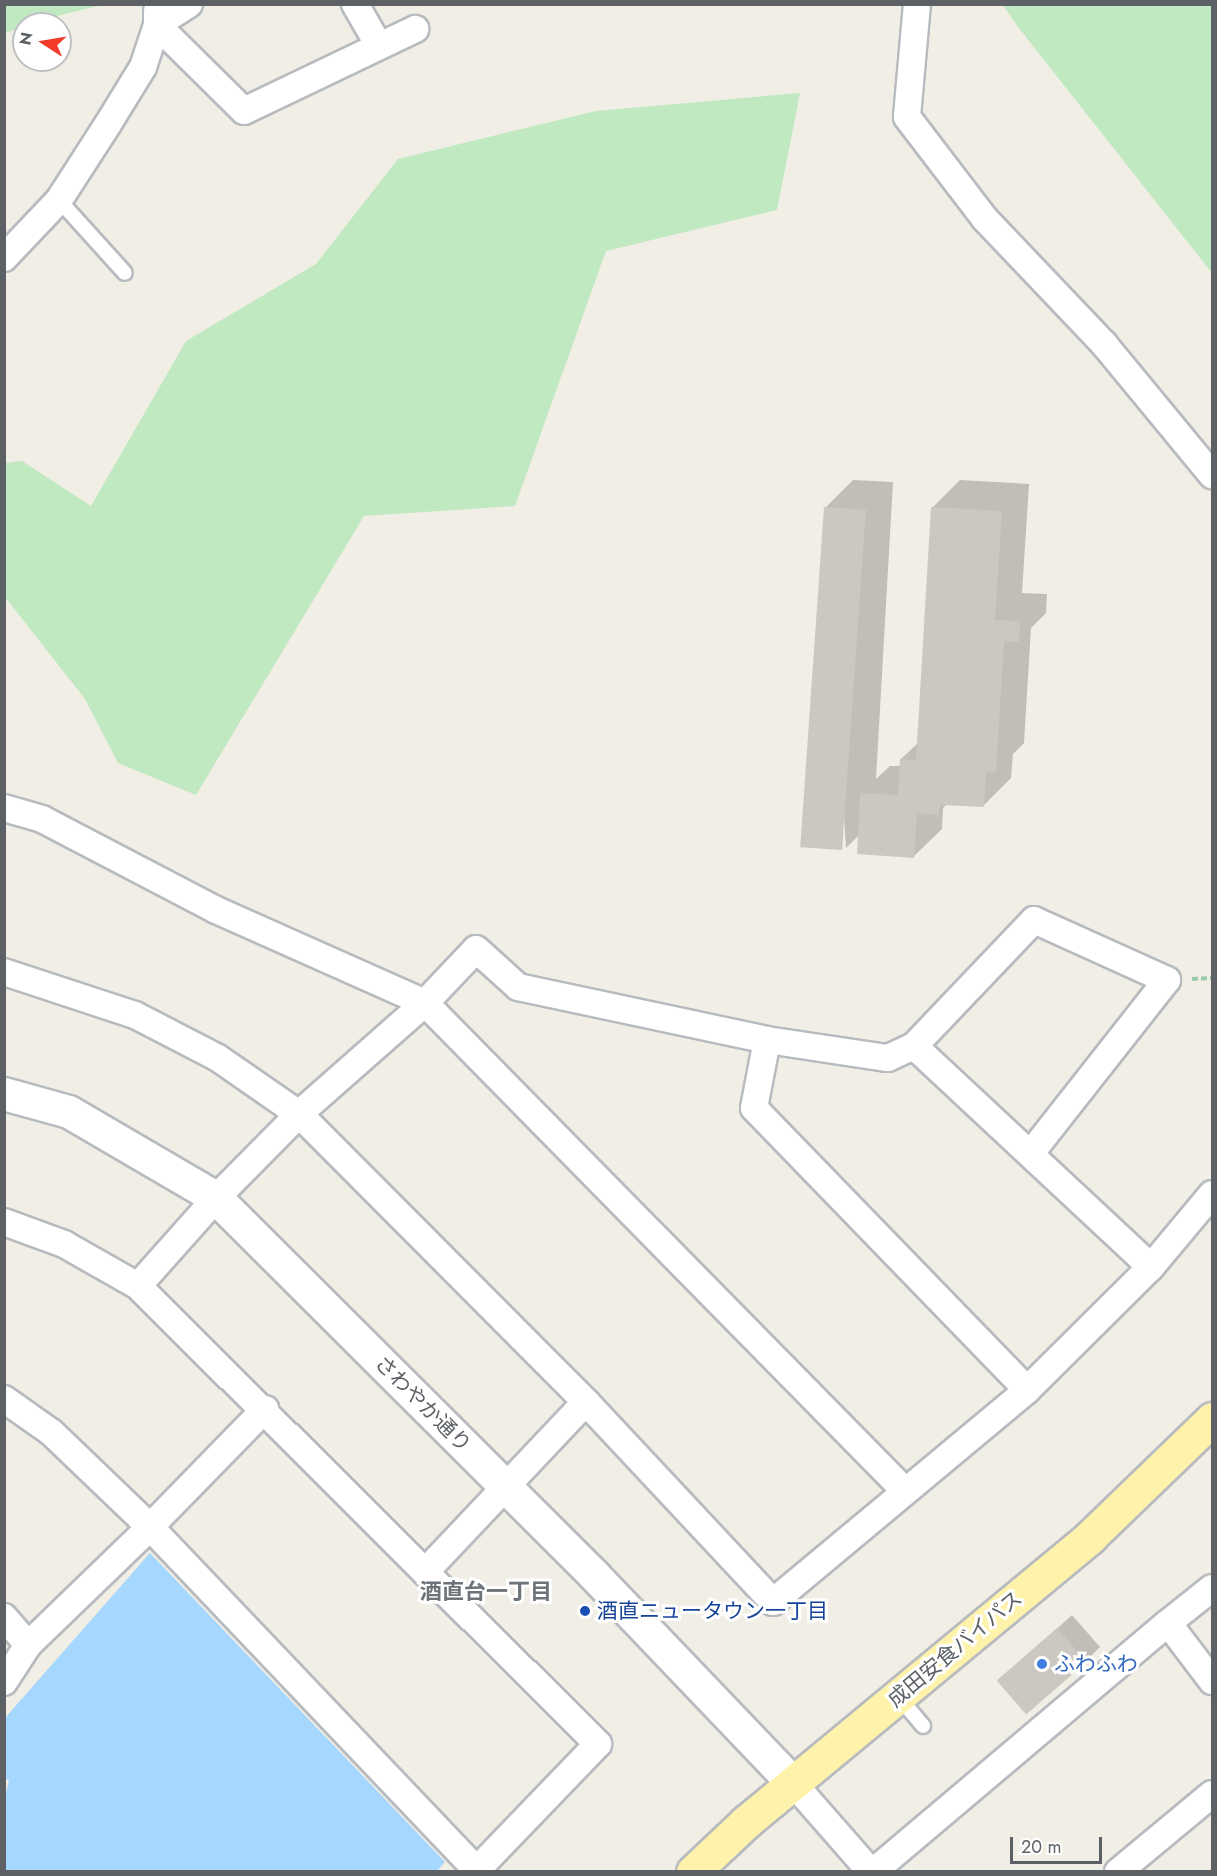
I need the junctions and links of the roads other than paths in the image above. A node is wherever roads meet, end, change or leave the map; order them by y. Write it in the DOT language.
graph roads {
  1 [pos="189,4"];
  2 [pos="355,4"];
  3 [pos="917,4"];
  4 [pos="157,15"];
  5 [pos="415,29"];
  6 [pos="378,44"];
  7 [pos="59,200"];
  8 [pos="4,258"];
  9 [pos="125,273"];
  10 [pos="1212,475"];
  11 [pos="4,808"];
  12 [pos="4,972"];
  13 [pos="425,1003"];
  14 [pos="767,1040"];
  15 [pos="914,1046"];
  16 [pos="4,1094"];
  17 [pos="299,1114"];
  18 [pos="1030,1154"];
  19 [pos="1212,1194"];
  20 [pos="216,1198"];
  21 [pos="4,1222"];
  22 [pos="1151,1267"];
  23 [pos="138,1286"];
  24 [pos="1027,1390"];
  25 [pos="4,1399"];
  26 [pos="586,1402"];
  27 [pos="265,1409"];
  28 [pos="1212,1419"];
  29 [pos="507,1488"];
  30 [pos="904,1490"];
  31 [pos="150,1527"];
  32 [pos="425,1572"];
  33 [pos="1212,1588"];
  34 [pos="4,1617"];
  35 [pos="1168,1623"];
  36 [pos="28,1645"];
  37 [pos="1212,1681"];
  38 [pos="4,1682"];
  39 [pos="898,1696"];
  40 [pos="923,1726"];
  41 [pos="793,1784"];
  42 [pos="1212,1794"];
  43 [pos="476,1871"];
  44 [pos="693,1872"];
  45 [pos="872,1872"];
  46 [pos="1118,1872"];
  1 -- 4 [label="street"];
  2 -- 6 [label="street"];
  3 -- 10 [label="street"];
  4 -- 6 [label="street"];
  4 -- 7 [label="street"];
  5 -- 6 [label="street"];
  7 -- 8 [label="street"];
  7 -- 9 [label="lane"];
  11 -- 13 [label="street"];
  12 -- 17 [label="street"];
  13 -- 14 [label="street"];
  13 -- 17 [label="street"];
  13 -- 30 [label="street"];
  14 -- 15 [label="street"];
  14 -- 24 [label="street"];
  15 -- 18 [label="street"];
  15 -- 18 [label="street"];
  16 -- 20 [label="street, さわやか通り"];
  17 -- 20 [label="street"];
  17 -- 26 [label="street"];
  18 -- 22 [label="street"];
  19 -- 22 [label="street"];
  20 -- 23 [label="street"];
  20 -- 29 [label="street, さわやか通り"];
  21 -- 23 [label="street"];
  22 -- 24 [label="street"];
  23 -- 27 [label="street"];
  24 -- 30 [label="street"];
  25 -- 31 [label="street"];
  26 -- 29 [label="street"];
  26 -- 30 [label="street"];
  27 -- 31 [label="street"];
  27 -- 32 [label="street"];
  28 -- 39 [label="main road, 成田安食バイパス"];
  29 -- 32 [label="street"];
  29 -- 41 [label="street, さわやか通り"];
  31 -- 36 [label="street"];
  31 -- 43 [label="street"];
  32 -- 43 [label="street"];
  33 -- 35 [label="street"];
  34 -- 36 [label="street"];
  35 -- 37 [label="street"];
  35 -- 45 [label="street"];
  36 -- 38 [label="street"];
  39 -- 40 [label="lane"];
  39 -- 41 [label="main road, 成田安食バイパス"];
  41 -- 44 [label="main road, 成田安食バイパス"];
  41 -- 45 [label="street"];
  42 -- 46 [label="street"];
}
